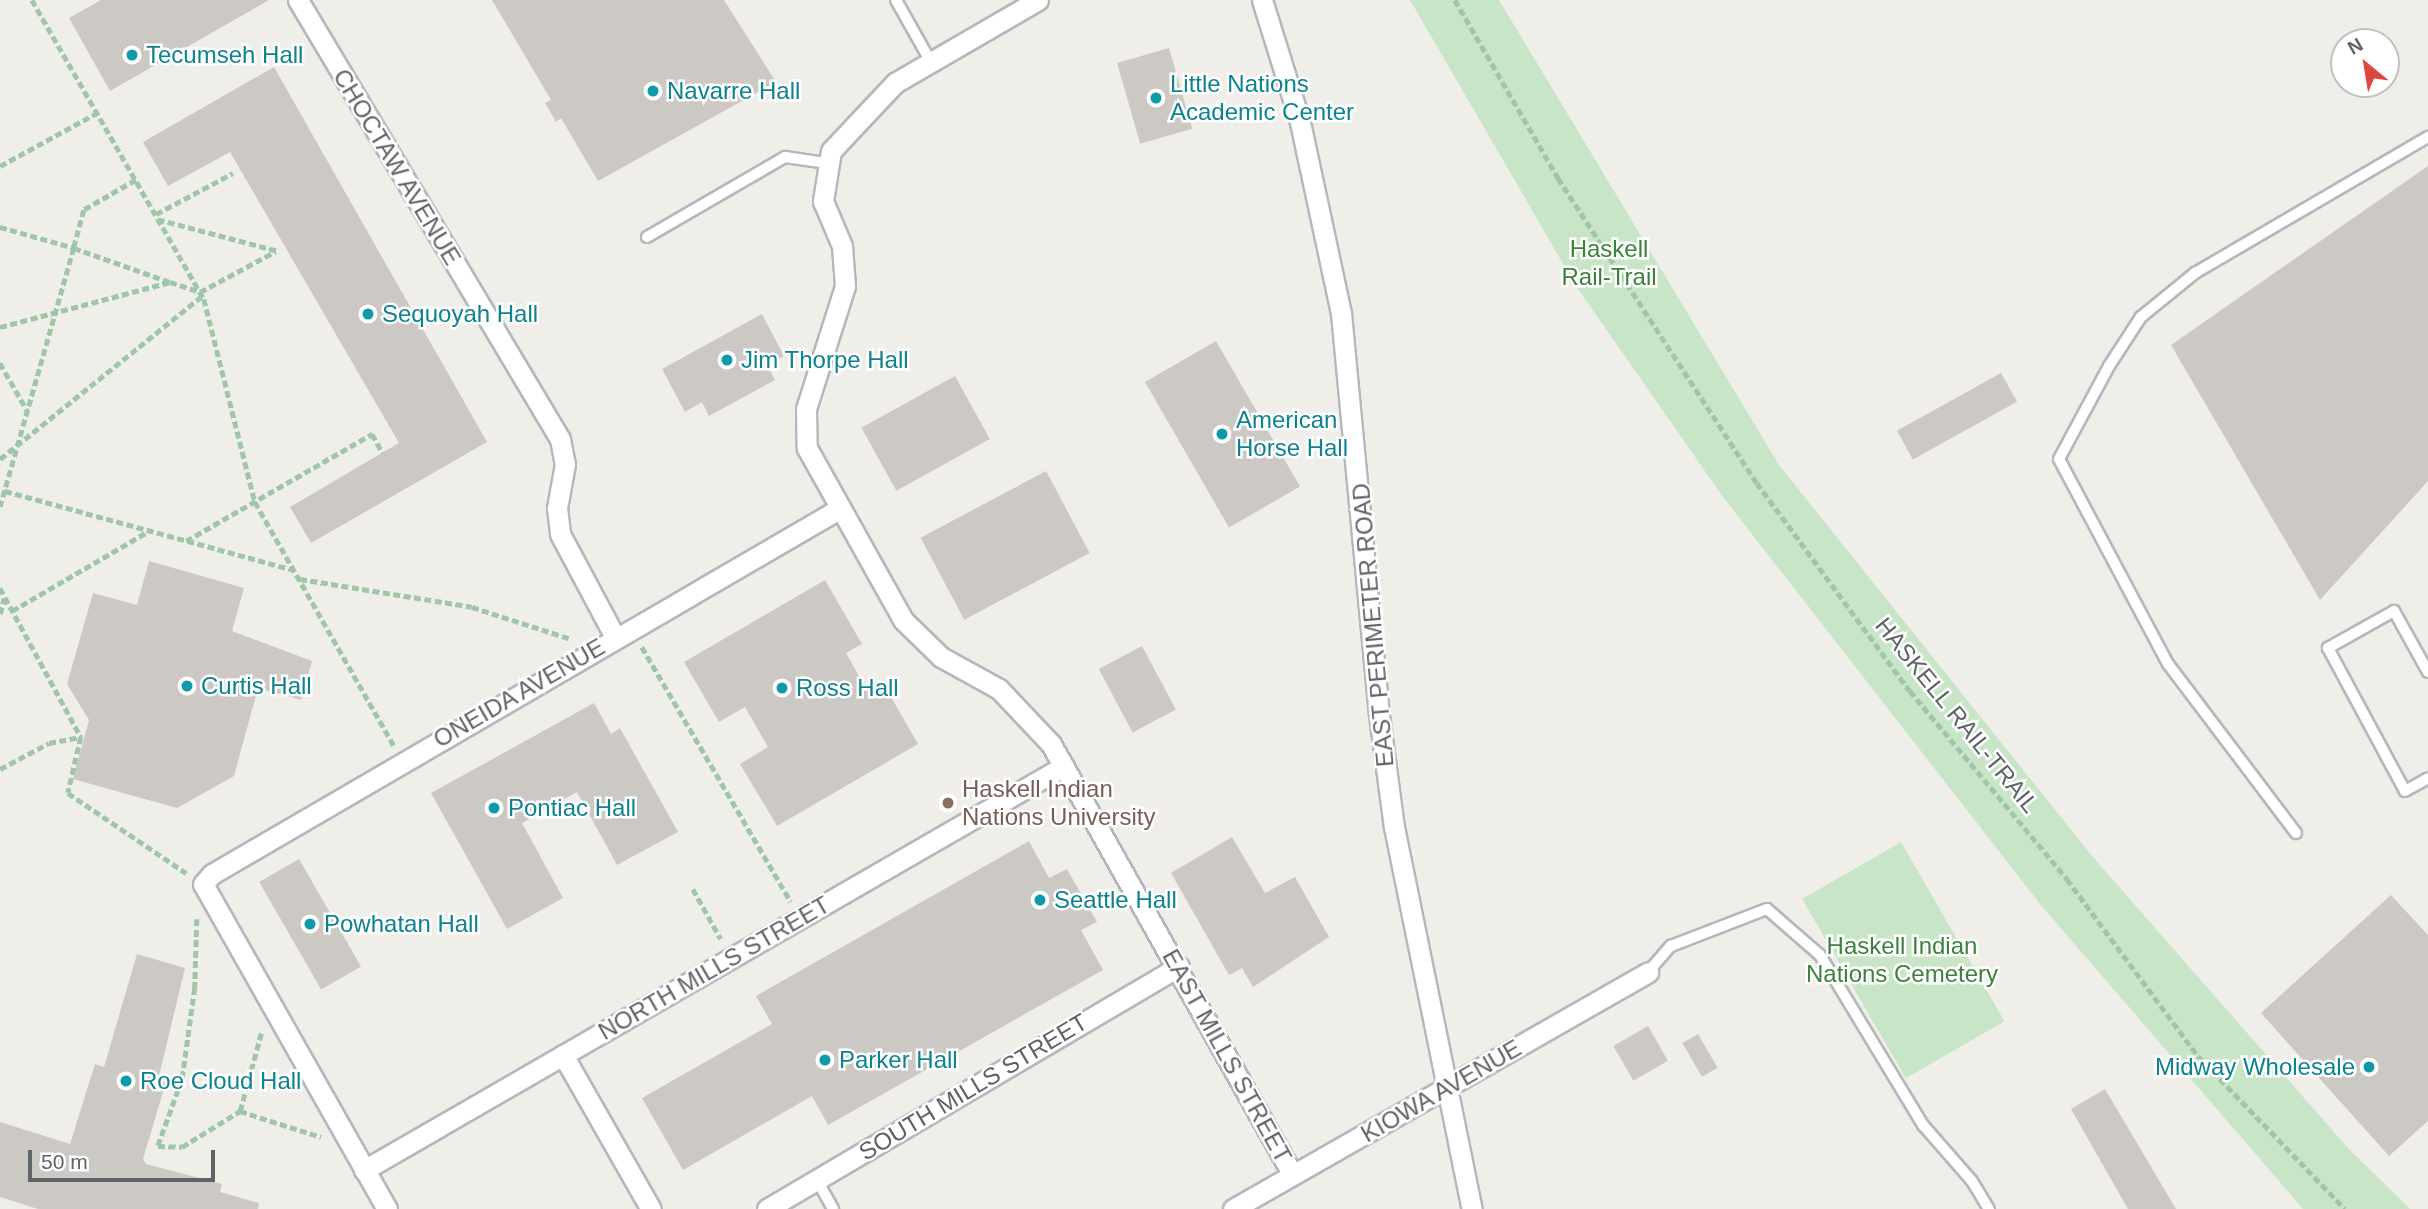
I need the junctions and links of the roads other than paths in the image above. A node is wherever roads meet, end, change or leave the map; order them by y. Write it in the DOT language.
graph roads {
  1 [pos="896,0"];
  2 [pos="1038,0"];
  3 [pos="1262,0"];
  4 [pos="303,2"];
  5 [pos="931,62"];
  6 [pos="2428,137"];
  7 [pos="826,163"];
  8 [pos="648,237"];
  9 [pos="839,509"];
  10 [pos="616,636"];
  11 [pos="2428,672"];
  12 [pos="1064,766"];
  13 [pos="2428,778"];
  14 [pos="2296,833"];
  15 [pos="1179,966"];
  16 [pos="1648,972"];
  17 [pos="564,1055"];
  18 [pos="1447,1088"];
  19 [pos="364,1170"];
  20 [pos="1293,1175"];
  21 [pos="817,1180"];
  22 [pos="387,1209"];
  23 [pos="651,1209"];
  24 [pos="767,1209"];
  25 [pos="833,1209"];
  26 [pos="1233,1209"];
  27 [pos="1472,1209"];
  28 [pos="1989,1209"];
  1 -- 5 [label="lane"];
  2 -- 5 [label="street"];
  3 -- 18 [label="street, EAST PERIMETER ROAD"];
  4 -- 10 [label="street, CHOCTAW AVENUE"];
  5 -- 7 [label="street"];
  6 -- 14 [label="lane"];
  7 -- 8 [label="lane"];
  7 -- 9 [label="street, EAST MILLS STREET"];
  9 -- 10 [label="street, ONEIDA AVENUE"];
  9 -- 12 [label="street, EAST MILLS STREET"];
  10 -- 19 [label="street, ONEIDA AVENUE"];
  11 -- 13 [label="lane"];
  12 -- 15 [label="street, EAST MILLS STREET"];
  12 -- 17 [label="street, NORTH MILLS STREET"];
  15 -- 20 [label="street, EAST MILLS STREET"];
  15 -- 21 [label="street, SOUTH MILLS STREET"];
  16 -- 18 [label="street, KIOWA AVENUE"];
  16 -- 28 [label="lane"];
  17 -- 19 [label="street, NORTH MILLS STREET"];
  17 -- 23 [label="street"];
  18 -- 20 [label="street, KIOWA AVENUE"];
  18 -- 27 [label="street, EAST PERIMETER ROAD"];
  19 -- 22 [label="street"];
  20 -- 26 [label="street, KIOWA AVENUE"];
  21 -- 24 [label="street, SOUTH MILLS STREET"];
  21 -- 25 [label="lane"];
}
